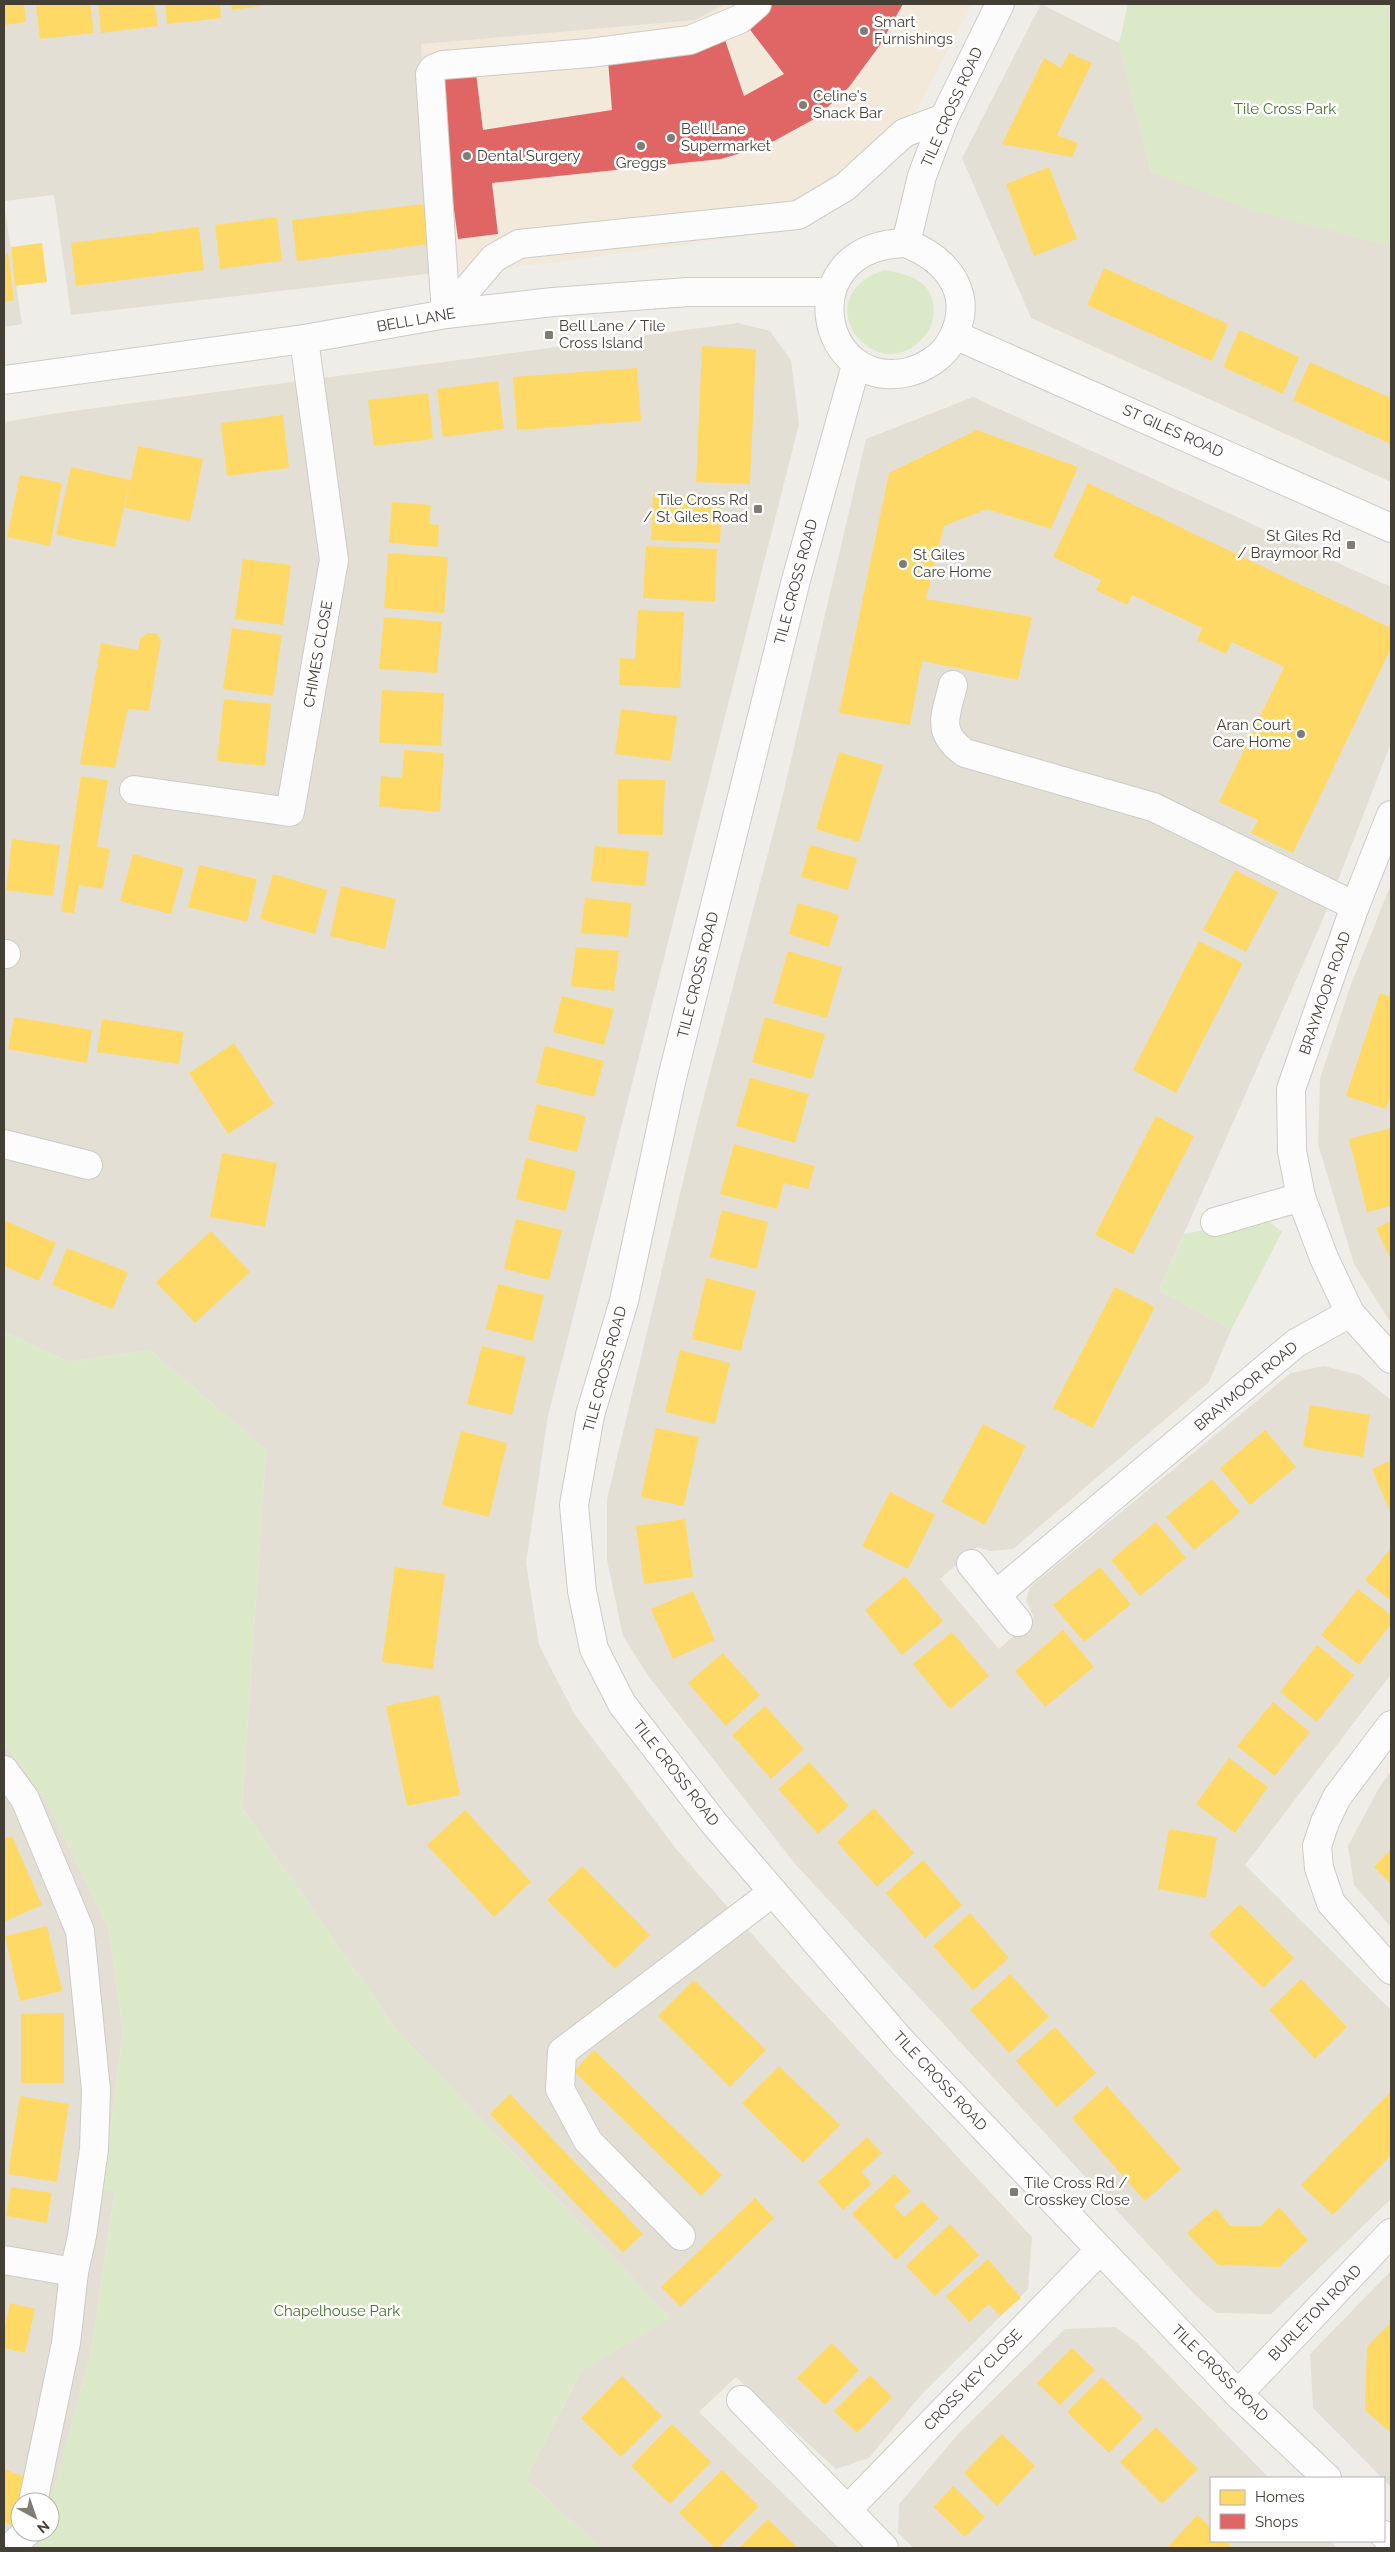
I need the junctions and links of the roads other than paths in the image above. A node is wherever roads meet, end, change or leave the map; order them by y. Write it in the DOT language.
graph roads {
  1 [pos="757,4"];
  2 [pos="1001,4"];
  3 [pos="944,118"];
  4 [pos="906,243"];
  5 [pos="830,292"];
  6 [pos="446,314"];
  7 [pos="954,335"];
  8 [pos="304,339"];
  9 [pos="856,365"];
  10 [pos="4,380"];
  11 [pos="1391,528"];
  12 [pos="953,685"];
  13 [pos="134,790"];
  14 [pos="1391,815"];
  15 [pos="1355,906"];
  16 [pos="4,1144"];
  17 [pos="88,1165"];
  18 [pos="1302,1197"];
  19 [pos="1215,1222"];
  20 [pos="1350,1313"];
  21 [pos="1391,1359"];
  22 [pos="971,1564"];
  23 [pos="998,1594"];
  24 [pos="1018,1622"];
  25 [pos="1391,1725"];
  26 [pos="4,1770"];
  27 [pos="773,1892"];
  28 [pos="1391,1970"];
  29 [pos="1391,2233"];
  30 [pos="681,2236"];
  31 [pos="1100,2250"];
  32 [pos="4,2260"];
  33 [pos="74,2272"];
  34 [pos="1238,2394"];
  35 [pos="742,2400"];
  36 [pos="1326,2477"];
  37 [pos="35,2492"];
  38 [pos="847,2510"];
  39 [pos="16,2542"];
  40 [pos="4,2547"];
  41 [pos="884,2548"];
  1 -- 6 [label="street"];
  2 -- 3 [label="street, TILE CROSS ROAD"];
  3 -- 4 [label="street, TILE CROSS ROAD"];
  3 -- 6 [label="street"];
  4 -- 5 [label="street"];
  4 -- 7 [label="street"];
  5 -- 6 [label="street, BELL LANE"];
  5 -- 9 [label="street"];
  6 -- 8 [label="street, BELL LANE"];
  7 -- 9 [label="street"];
  7 -- 11 [label="street, ST GILES ROAD"];
  8 -- 10 [label="street, BELL LANE"];
  8 -- 13 [label="street, CHIMES CLOSE"];
  9 -- 27 [label="street, TILE CROSS ROAD"];
  12 -- 15 [label="street"];
  14 -- 15 [label="street, BRAYMOOR ROAD"];
  15 -- 18 [label="street, BRAYMOOR ROAD"];
  16 -- 17 [label="street"];
  18 -- 19 [label="street"];
  18 -- 20 [label="street, BRAYMOOR ROAD"];
  20 -- 21 [label="street"];
  20 -- 23 [label="street, BRAYMOOR ROAD"];
  22 -- 23 [label="street"];
  23 -- 24 [label="street"];
  25 -- 28 [label="street"];
  26 -- 33 [label="street"];
  27 -- 30 [label="street"];
  27 -- 31 [label="street, TILE CROSS ROAD"];
  29 -- 34 [label="street, BURLETON ROAD"];
  31 -- 34 [label="street, TILE CROSS ROAD"];
  31 -- 38 [label="street, CROSS KEY CLOSE"];
  32 -- 33 [label="street"];
  33 -- 37 [label="street"];
  34 -- 36 [label="street, TILE CROSS ROAD"];
  35 -- 38 [label="street"];
  38 -- 41 [label="street"];
  39 -- 40 [label="street"];
}
